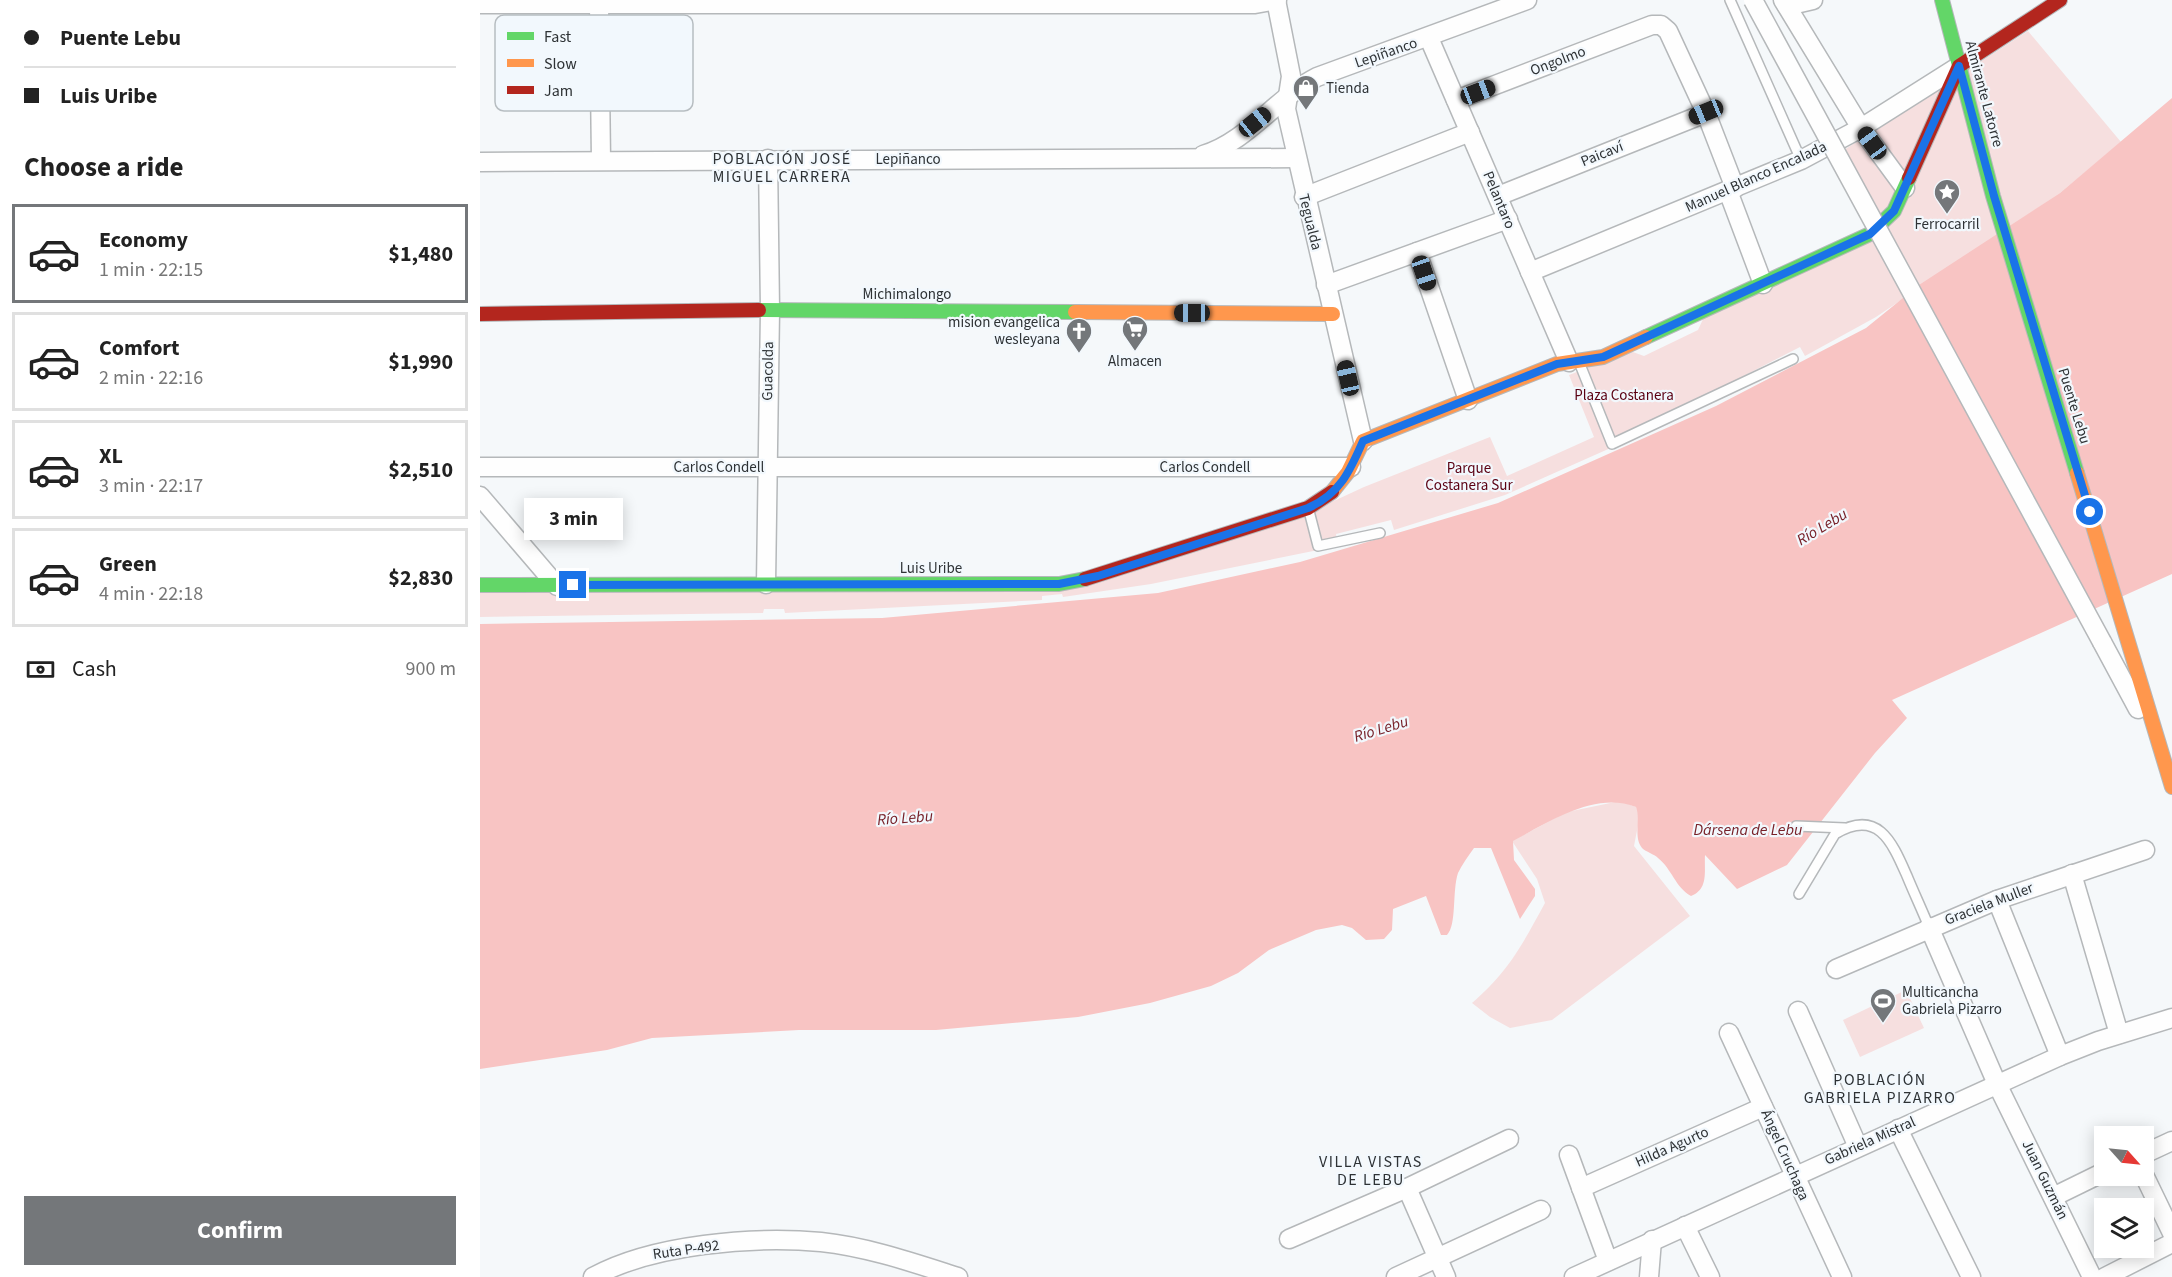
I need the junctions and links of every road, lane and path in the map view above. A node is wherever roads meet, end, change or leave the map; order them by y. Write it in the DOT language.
graph roads {
  1 [pos="1277,0"];
  2 [pos="1527,0"];
  3 [pos="1730,0"];
  4 [pos="1753,0"];
  5 [pos="1813,0"];
  6 [pos="1942,0"];
  7 [pos="2060,0"];
  8 [pos="1785,3"];
  9 [pos="480,4"];
  10 [pos="598,5"];
  11 [pos="598,15"];
  12 [pos="1429,38"];
  13 [pos="1959,66"];
  14 [pos="1289,93"];
  15 [pos="1456,100"];
  16 [pos="600,111"];
  17 [pos="1706,112"];
  18 [pos="1862,128"];
  19 [pos="1470,132"];
  20 [pos="1192,158"];
  21 [pos="1296,158"];
  22 [pos="768,159"];
  23 [pos="601,160"];
  24 [pos="1801,160"];
  25 [pos="480,162"];
  26 [pos="1905,188"];
  27 [pos="1732,189"];
  28 [pos="1497,196"];
  29 [pos="1994,196"];
  30 [pos="1304,197"];
  31 [pos="1508,219"];
  32 [pos="1417,252"];
  33 [pos="1530,272"];
  34 [pos="1762,284"];
  35 [pos="1326,285"];
  36 [pos="770,310"];
  37 [pos="480,314"];
  38 [pos="1333,314"];
  39 [pos="1793,359"];
  40 [pos="1574,362"];
  41 [pos="1468,400"];
  42 [pos="1363,441"];
  43 [pos="480,467"];
  44 [pos="766,467"];
  45 [pos="1352,467"];
  46 [pos="480,496"];
  47 [pos="1308,508"];
  48 [pos="1380,533"];
  49 [pos="766,584"];
  50 [pos="480,585"];
  51 [pos="557,586"];
  52 [pos="2167,749"];
  53 [pos="2172,788"];
  54 [pos="1796,826"];
  55 [pos="1845,828"];
  56 [pos="2145,850"];
  57 [pos="2072,874"];
  58 [pos="1799,894"];
  59 [pos="1997,900"];
  60 [pos="1929,927"];
  61 [pos="1836,969"];
  62 [pos="1798,1011"];
  63 [pos="2172,1018"];
  64 [pos="1729,1033"];
  65 [pos="2119,1034"];
  66 [pos="2060,1056"];
  67 [pos="1997,1083"];
  68 [pos="1763,1107"];
  69 [pos="1898,1129"];
  70 [pos="1509,1139"];
  71 [pos="2172,1141"];
  72 [pos="1858,1147"];
  73 [pos="2154,1149"];
  74 [pos="1569,1155"];
  75 [pos="1793,1176"];
  76 [pos="2094,1177"];
  77 [pos="2149,1186"];
  78 [pos="1407,1188"];
  79 [pos="1581,1188"];
  80 [pos="2053,1197"];
  81 [pos="1541,1210"];
  82 [pos="1684,1226"];
  83 [pos="2172,1233"];
  84 [pos="1289,1239"];
  85 [pos="1652,1240"];
  86 [pos="2172,1243"];
  87 [pos="1438,1258"];
  88 [pos="1608,1261"];
  89 [pos="593,1277"];
  90 [pos="958,1277"];
  91 [pos="1396,1277"];
  92 [pos="1446,1277"];
  93 [pos="1574,1277"];
  94 [pos="1649,1277"];
  95 [pos="1710,1277"];
  96 [pos="1842,1277"];
  97 [pos="1971,1277"];
  98 [pos="2092,1277"];
  99 [pos="2105,1277"];
  1 -- 10 [label="street"];
  1 -- 14 [label="street, Tegualda"];
  2 -- 12 [label="street, Lepiñanco"];
  3 -- 24 [label="lane"];
  4 -- 52 [label="street, bridge"];
  5 -- 8 [label="street"];
  6 -- 13 [label="street, Almirante Latorre"];
  7 -- 13 [label="street, Manuel Blanco Encalada"];
  8 -- 18 [label="street"];
  9 -- 10 [label="street"];
  10 -- 11 [label="street"];
  12 -- 14 [label="street, Lepiñanco"];
  12 -- 15 [label="street, Pelantaro"];
  13 -- 18 [label="street, Manuel Blanco Encalada"];
  13 -- 26 [label="street"];
  13 -- 29 [label="street, Almirante Latorre"];
  14 -- 20 [label="street, Lepiñanco"];
  14 -- 21 [label="street, Tegualda"];
  15 -- 17 [label="street, Ongolmo"];
  15 -- 19 [label="street, Pelantaro"];
  16 -- 23 [label="street"];
  17 -- 27 [label="street"];
  17 -- 28 [label="street, Paicaví"];
  18 -- 24 [label="street, Manuel Blanco Encalada"];
  18 -- 26 [label="street"];
  19 -- 28 [label="street, Pelantaro"];
  19 -- 30 [label="street"];
  20 -- 21 [label="street, Lepiñanco"];
  20 -- 22 [label="street, Lepiñanco"];
  21 -- 30 [label="street, Tegualda"];
  22 -- 23 [label="street, Lepiñanco"];
  22 -- 36 [label="street, Guacolda"];
  23 -- 25 [label="street, Lepiñanco"];
  24 -- 27 [label="street, Manuel Blanco Encalada"];
  26 -- 34 [label="street"];
  27 -- 33 [label="street, Manuel Blanco Encalada"];
  27 -- 34 [label="street"];
  28 -- 31 [label="street, Pelantaro"];
  29 -- 52 [label="street, Puente Lebu"];
  30 -- 35 [label="street, Tegualda"];
  31 -- 32 [label="street"];
  31 -- 33 [label="street, Pelantaro"];
  32 -- 35 [label="street"];
  32 -- 41 [label="street"];
  33 -- 40 [label="street, Pelantaro"];
  34 -- 40 [label="street"];
  35 -- 38 [label="street, Tegualda"];
  36 -- 37 [label="street, Michimalongo"];
  36 -- 38 [label="street, Michimalongo"];
  36 -- 44 [label="street, Guacolda"];
  38 -- 42 [label="street, Tegualda"];
  39 -- 40 [label="lane"];
  40 -- 41 [label="street"];
  41 -- 42 [label="street"];
  42 -- 45 [label="street"];
  43 -- 44 [label="street, Carlos Condell"];
  44 -- 45 [label="street, Carlos Condell"];
  44 -- 49 [label="street, Guacolda"];
  45 -- 47 [label="street, Luis Uribe"];
  46 -- 51 [label="street"];
  47 -- 48 [label="lane"];
  47 -- 49 [label="street, Luis Uribe"];
  49 -- 51 [label="street, Luis Uribe"];
  50 -- 51 [label="street, Luis Uribe"];
  52 -- 53 [label="street, Puente Lebu"];
  54 -- 55 [label="lane"];
  55 -- 58 [label="lane"];
  55 -- 60 [label="lane"];
  56 -- 57 [label="street, Graciela Muller"];
  57 -- 59 [label="street, Graciela Muller"];
  57 -- 65 [label="street"];
  59 -- 60 [label="street, Graciela Muller"];
  59 -- 66 [label="street"];
  60 -- 61 [label="street, Graciela Muller"];
  60 -- 67 [label="street, Juan Guzmán"];
  62 -- 72 [label="street"];
  63 -- 65 [label="street, Gabriela Mistral"];
  64 -- 68 [label="street, Ángel Cruchaga"];
  65 -- 66 [label="street, Gabriela Mistral"];
  66 -- 67 [label="street, Gabriela Mistral"];
  67 -- 69 [label="street, Gabriela Mistral"];
  67 -- 80 [label="street, Juan Guzmán"];
  68 -- 75 [label="street, Ángel Cruchaga"];
  68 -- 79 [label="street, Hilda Agurto"];
  69 -- 72 [label="street, Gabriela Mistral"];
  69 -- 97 [label="street"];
  70 -- 78 [label="street"];
  71 -- 73 [label="street"];
  72 -- 75 [label="street, Gabriela Mistral"];
  74 -- 79 [label="street"];
  75 -- 82 [label="street, Gabriela Mistral"];
  75 -- 96 [label="street, Ángel Cruchaga"];
  76 -- 80 [label="street"];
  77 -- 83 [label="street"];
  78 -- 84 [label="street"];
  78 -- 87 [label="street"];
  79 -- 88 [label="street"];
  80 -- 98 [label="street, Juan Guzmán"];
  81 -- 87 [label="street"];
  82 -- 85 [label="street, Gabriela Mistral"];
  82 -- 95 [label="street"];
  85 -- 88 [label="street, Gabriela Mistral"];
  85 -- 94 [label="street"];
  86 -- 99 [label="street"];
  87 -- 91 [label="street"];
  87 -- 92 [label="street"];
  88 -- 93 [label="street, Gabriela Mistral"];
  89 -- 90 [label="street, Ruta P-492"];
}
